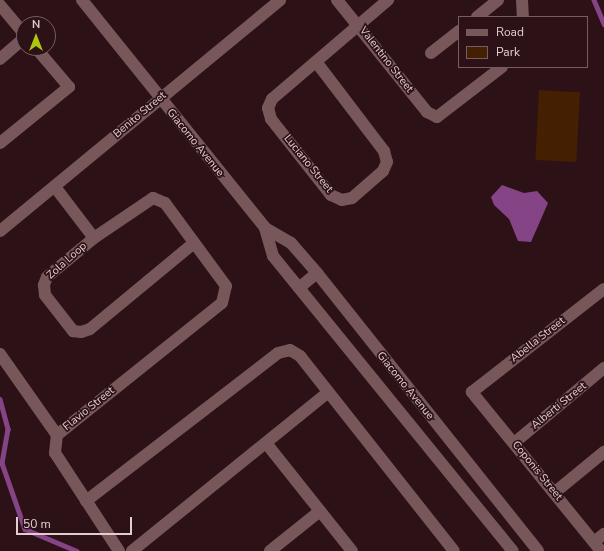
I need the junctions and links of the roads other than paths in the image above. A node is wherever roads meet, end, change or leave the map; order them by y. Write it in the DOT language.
graph roads {
  1 [pos="82,0"];
  2 [pos="280,0"];
  3 [pos="337,0"];
  4 [pos="388,0"];
  5 [pos="498,0"];
  6 [pos="522,0"];
  7 [pos="0,5"];
  8 [pos="478,16"];
  9 [pos="523,16"];
  10 [pos="16,24"];
  11 [pos="358,25"];
  12 [pos="458,32"];
  13 [pos="16,45"];
  14 [pos="431,53"];
  15 [pos="43,56"];
  16 [pos="0,59"];
  17 [pos="317,63"];
  18 [pos="501,68"];
  19 [pos="159,98"];
  20 [pos="0,143"];
  21 [pos="55,187"];
  22 [pos="265,228"];
  23 [pos="0,231"];
  24 [pos="94,238"];
  25 [pos="194,243"];
  26 [pos="317,273"];
  27 [pos="299,288"];
  28 [pos="604,289"];
  29 [pos="226,296"];
  30 [pos="0,354"];
  31 [pos="604,368"];
  32 [pos="472,392"];
  33 [pos="327,393"];
  34 [pos="57,435"];
  35 [pos="266,443"];
  36 [pos="514,443"];
  37 [pos="604,452"];
  38 [pos="554,492"];
  39 [pos="86,501"];
  40 [pos="320,511"];
  41 [pos="604,534"];
  42 [pos="597,547"];
  43 [pos="119,551"];
  44 [pos="132,551"];
  45 [pos="270,551"];
  46 [pos="352,551"];
  47 [pos="454,551"];
  48 [pos="513,551"];
  49 [pos="538,551"];
  1 -- 19 [label="street, Giacomo Avenue"];
  2 -- 19 [label="street, Benito Street"];
  3 -- 11 [label="street, Valentino Street"];
  4 -- 11 [label="street, Luciano Street"];
  5 -- 8 [label="street"];
  6 -- 9 [label="street"];
  7 -- 10 [label="street"];
  11 -- 17 [label="street, Luciano Street"];
  11 -- 18 [label="street, Valentino Street"];
  12 -- 14 [label="street"];
  13 -- 16 [label="street"];
  15 -- 20 [label="street"];
  17 -- 17 [label="street, Luciano Street"];
  19 -- 21 [label="street, Benito Street"];
  19 -- 22 [label="street, Giacomo Avenue"];
  21 -- 23 [label="street, Benito Street"];
  21 -- 24 [label="street"];
  22 -- 26 [label="street, Giacomo Avenue"];
  22 -- 27 [label="street, Giacomo Avenue"];
  24 -- 25 [label="street, Zola Loop"];
  24 -- 25 [label="street, Zola Loop"];
  25 -- 29 [label="street, Zola Loop"];
  26 -- 27 [label="street"];
  26 -- 49 [label="street, Giacomo Avenue"];
  27 -- 48 [label="street, Giacomo Avenue"];
  28 -- 32 [label="street, Abella Street"];
  29 -- 34 [label="street, Flavio Street"];
  30 -- 34 [label="street"];
  31 -- 36 [label="street, Alberti Street"];
  32 -- 36 [label="street, Coponis Street"];
  33 -- 35 [label="street"];
  33 -- 39 [label="street"];
  33 -- 47 [label="street"];
  34 -- 39 [label="street, Flavio Street"];
  35 -- 40 [label="street"];
  35 -- 44 [label="street"];
  36 -- 38 [label="street, Coponis Street"];
  37 -- 38 [label="street"];
  38 -- 42 [label="street, Coponis Street"];
  39 -- 43 [label="street, Flavio Street"];
  40 -- 45 [label="street"];
  40 -- 46 [label="street"];
  41 -- 42 [label="street"];
}
